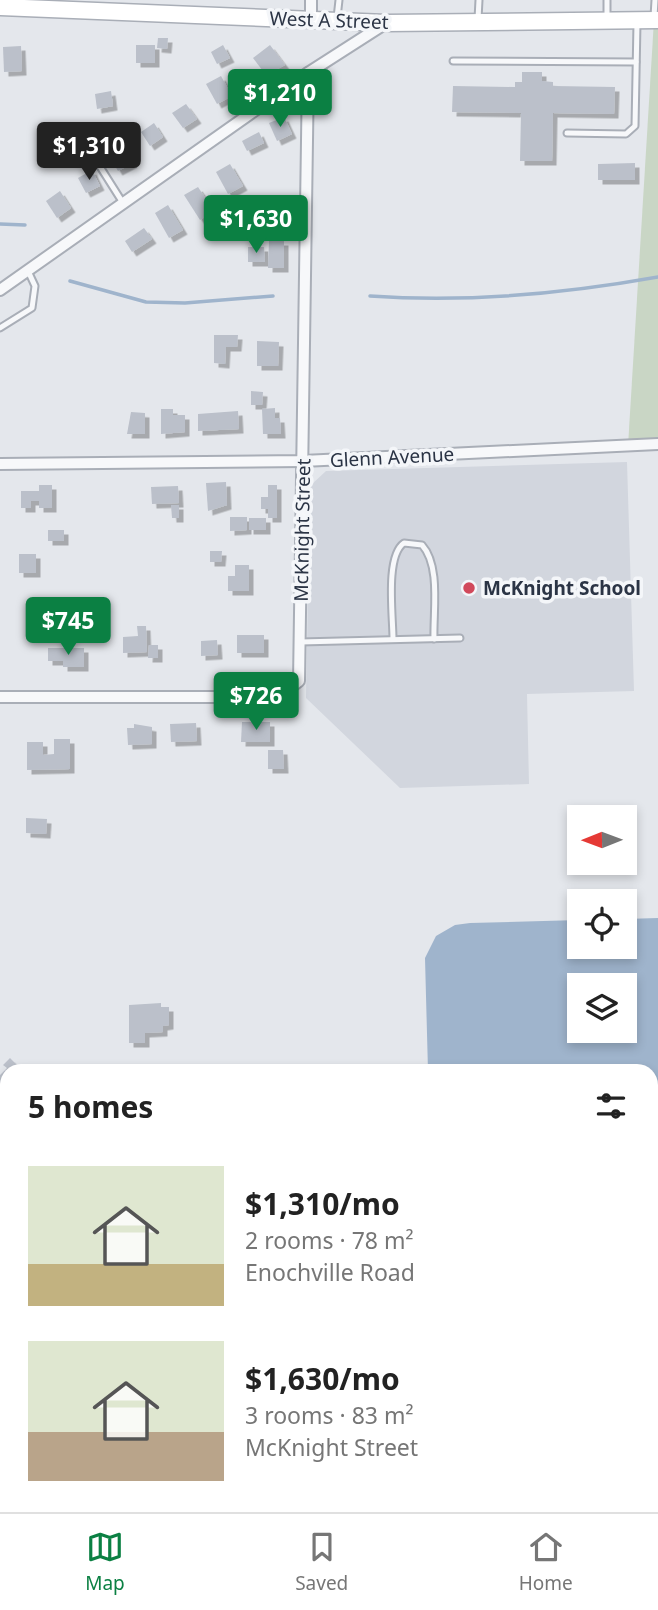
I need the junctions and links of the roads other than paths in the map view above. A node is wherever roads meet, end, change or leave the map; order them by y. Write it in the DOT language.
graph roads {
  1 [pos="311,0"];
  2 [pos="339,0"];
  3 [pos="479,0"];
  4 [pos="607,0"];
  5 [pos="655,0"];
  6 [pos="0,7"];
  7 [pos="311,20"];
  8 [pos="607,20"];
  9 [pos="637,20"];
  10 [pos="656,20"];
  11 [pos="337,21"];
  12 [pos="478,22"];
  13 [pos="386,23"];
  14 [pos="453,61"];
  15 [pos="636,62"];
  16 [pos="308,73"];
  17 [pos="567,133"];
  18 [pos="104,145"];
  19 [pos="92,154"];
  20 [pos="83,160"];
  21 [pos="123,203"];
  22 [pos="28,270"];
  23 [pos="0,290"];
  24 [pos="0,328"];
  25 [pos="658,444"];
  26 [pos="303,461"];
  27 [pos="0,464"];
  28 [pos="460,638"];
  29 [pos="393,639"];
  30 [pos="434,639"];
  31 [pos="300,642"];
  32 [pos="0,697"];
  1 -- 7 [label="street"];
  2 -- 11 [label="lane"];
  3 -- 12 [label="lane"];
  4 -- 8 [label="lane"];
  5 -- 10 [label="lane"];
  6 -- 7 [label="street, West A Street"];
  7 -- 11 [label="street, West A Street"];
  8 -- 9 [label="street, West A Street"];
  8 -- 12 [label="street, West A Street"];
  9 -- 10 [label="street, West A Street"];
  9 -- 15 [label="lane"];
  11 -- 13 [label="street, West A Street"];
  12 -- 13 [label="street, West A Street"];
  13 -- 16 [label="street"];
  14 -- 15 [label="lane"];
  15 -- 17 [label="lane"];
  16 -- 21 [label="street"];
  16 -- 26 [label="street, McKnight Street"];
  18 -- 19 [label="lane"];
  19 -- 20 [label="lane"];
  19 -- 21 [label="lane"];
  21 -- 22 [label="street"];
  22 -- 23 [label="street"];
  22 -- 24 [label="lane"];
  25 -- 26 [label="street, Glenn Avenue"];
  26 -- 27 [label="street, Glenn Avenue"];
  26 -- 31 [label="street, McKnight Street"];
  28 -- 30 [label="lane"];
  29 -- 30 [label="lane"];
  29 -- 30 [label="lane"];
  29 -- 31 [label="lane"];
  31 -- 32 [label="street, McKnight Street"];
}
